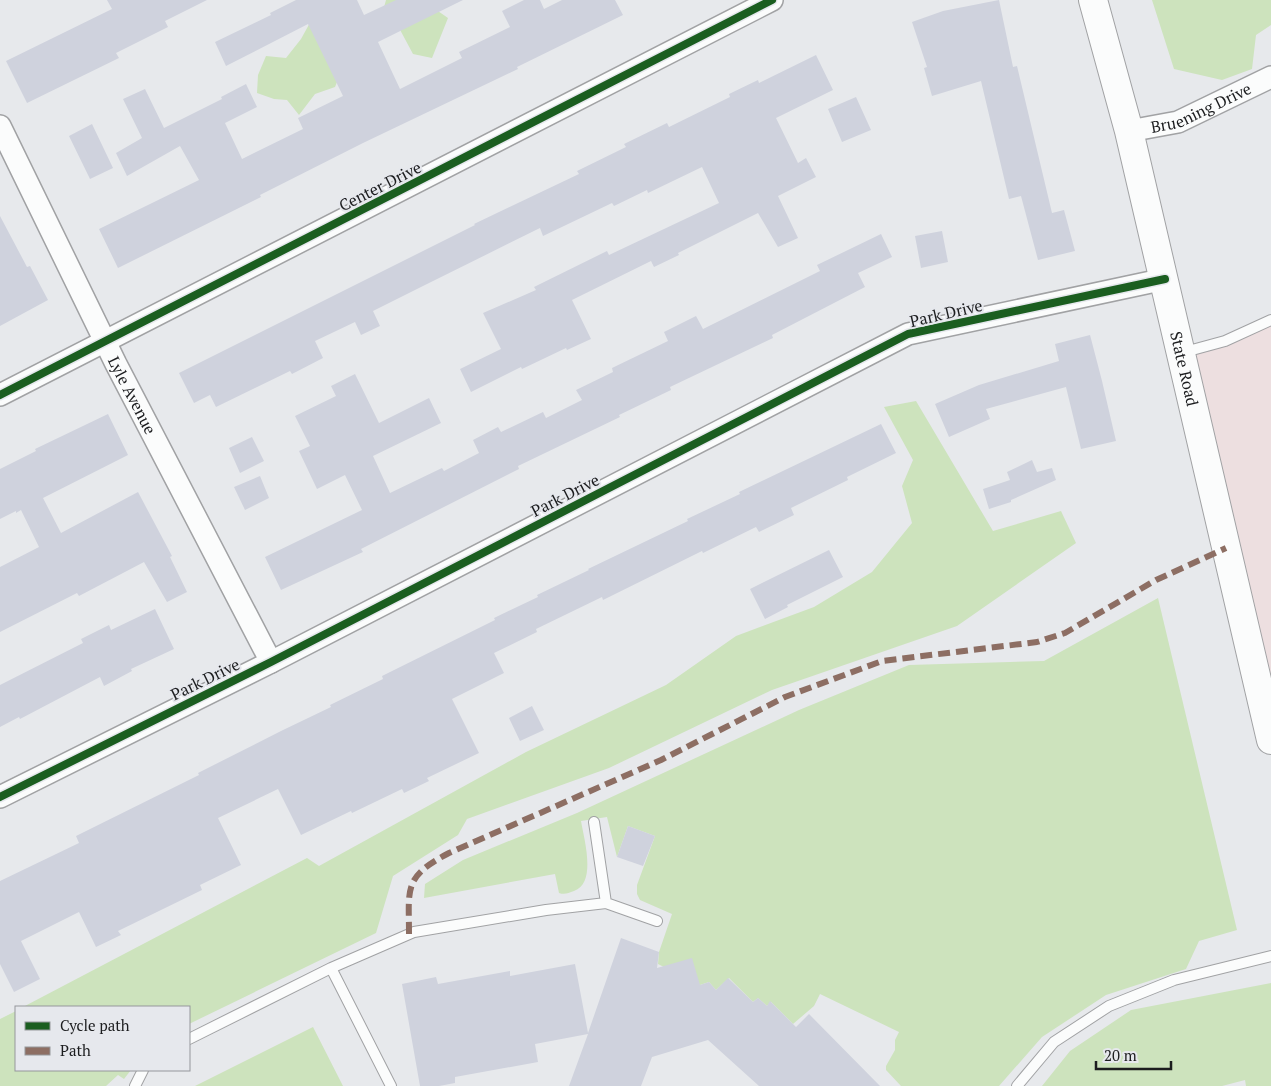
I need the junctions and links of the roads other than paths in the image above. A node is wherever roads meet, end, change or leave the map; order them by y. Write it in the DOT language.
graph roads {
  1 [pos="772,0"];
  2 [pos="1093,0"];
  3 [pos="1271,77"];
  4 [pos="0,126"];
  5 [pos="1129,131"];
  6 [pos="1165,279"];
  7 [pos="1271,320"];
  8 [pos="106,342"];
  9 [pos="1181,353"];
  10 [pos="0,395"];
  11 [pos="271,662"];
  12 [pos="1271,740"];
  13 [pos="0,797"];
  14 [pos="594,822"];
  15 [pos="606,903"];
  16 [pos="657,921"];
  17 [pos="1271,956"];
  18 [pos="331,968"];
  19 [pos="190,1038"];
  20 [pos="142,1071"];
  21 [pos="135,1086"];
  22 [pos="391,1086"];
  23 [pos="1017,1086"];
  1 -- 8 [label="street, Center Drive"];
  2 -- 5 [label="main road, State Road"];
  3 -- 5 [label="street, Bruening Drive"];
  4 -- 8 [label="street, Lyle Avenue"];
  5 -- 6 [label="main road, State Road"];
  6 -- 9 [label="main road, State Road"];
  6 -- 11 [label="street, Park Drive"];
  7 -- 9 [label="lane"];
  8 -- 10 [label="street, Center Drive"];
  8 -- 11 [label="street, Lyle Avenue"];
  9 -- 12 [label="main road, State Road"];
  11 -- 13 [label="street, Park Drive"];
  14 -- 15 [label="lane"];
  15 -- 16 [label="lane"];
  15 -- 18 [label="lane"];
  17 -- 23 [label="lane"];
  18 -- 19 [label="lane"];
  18 -- 22 [label="lane"];
  20 -- 21 [label="lane"];
}
